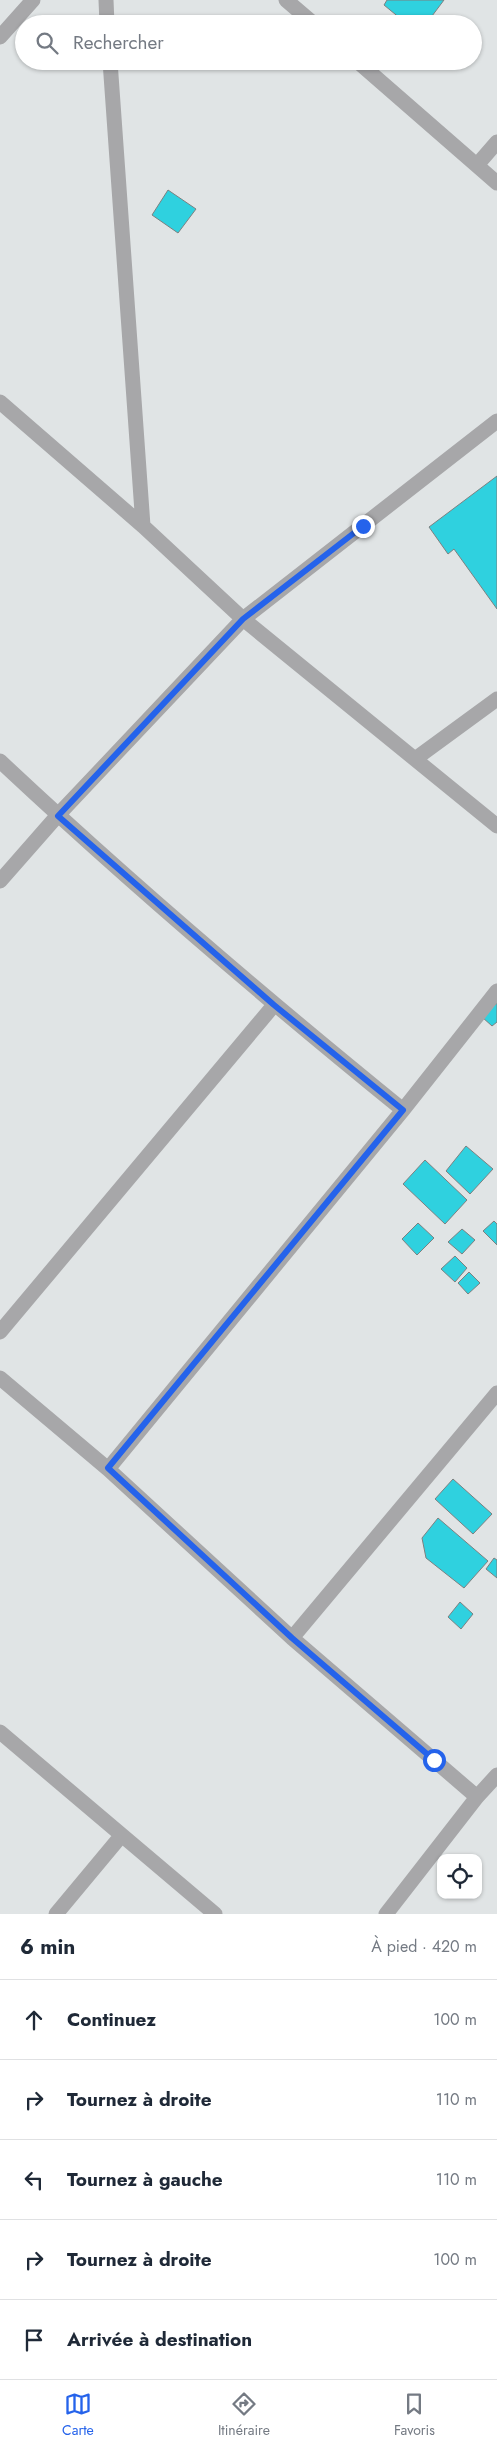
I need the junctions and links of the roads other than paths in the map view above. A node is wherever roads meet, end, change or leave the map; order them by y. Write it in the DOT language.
graph roads {
  1 [pos="33,0"];
  2 [pos="106,0"];
  3 [pos="286,0"];
  4 [pos="20,15"];
  5 [pos="107,15"];
  6 [pos="304,15"];
  7 [pos="15,20"];
  8 [pos="0,37"];
  9 [pos="111,70"];
  10 [pos="367,70"];
  11 [pos="497,142"];
  12 [pos="477,165"];
  13 [pos="497,182"];
  14 [pos="0,402"];
  15 [pos="497,421"];
  16 [pos="143,526"];
  17 [pos="243,619"];
  18 [pos="497,699"];
  19 [pos="415,759"];
  20 [pos="0,761"];
  21 [pos="58,816"];
  22 [pos="497,826"];
  23 [pos="0,881"];
  24 [pos="497,991"];
  25 [pos="274,1005"];
  26 [pos="403,1110"];
  27 [pos="0,1332"];
  28 [pos="0,1378"];
  29 [pos="497,1393"];
  30 [pos="108,1468"];
  31 [pos="292,1638"];
  32 [pos="0,1732"];
  33 [pos="497,1775"];
  34 [pos="477,1797"];
  35 [pos="121,1836"];
  36 [pos="56,1914"];
  37 [pos="215,1914"];
  38 [pos="386,1914"];
  1 -- 4 [label="street"];
  2 -- 5 [label="street"];
  3 -- 6 [label="street"];
  7 -- 8 [label="street"];
  9 -- 16 [label="street"];
  10 -- 12 [label="street"];
  11 -- 12 [label="street"];
  12 -- 13 [label="street"];
  14 -- 16 [label="street"];
  15 -- 17 [label="street"];
  16 -- 17 [label="street"];
  17 -- 19 [label="street"];
  17 -- 21 [label="street"];
  18 -- 19 [label="street"];
  19 -- 22 [label="street"];
  20 -- 21 [label="street"];
  21 -- 23 [label="street"];
  21 -- 25 [label="street"];
  24 -- 26 [label="street"];
  25 -- 26 [label="street"];
  25 -- 27 [label="street"];
  26 -- 30 [label="street"];
  28 -- 30 [label="street"];
  29 -- 31 [label="street"];
  30 -- 31 [label="street"];
  31 -- 34 [label="street"];
  32 -- 35 [label="street"];
  33 -- 34 [label="street"];
  34 -- 38 [label="street"];
  35 -- 36 [label="street"];
  35 -- 37 [label="street"];
}
